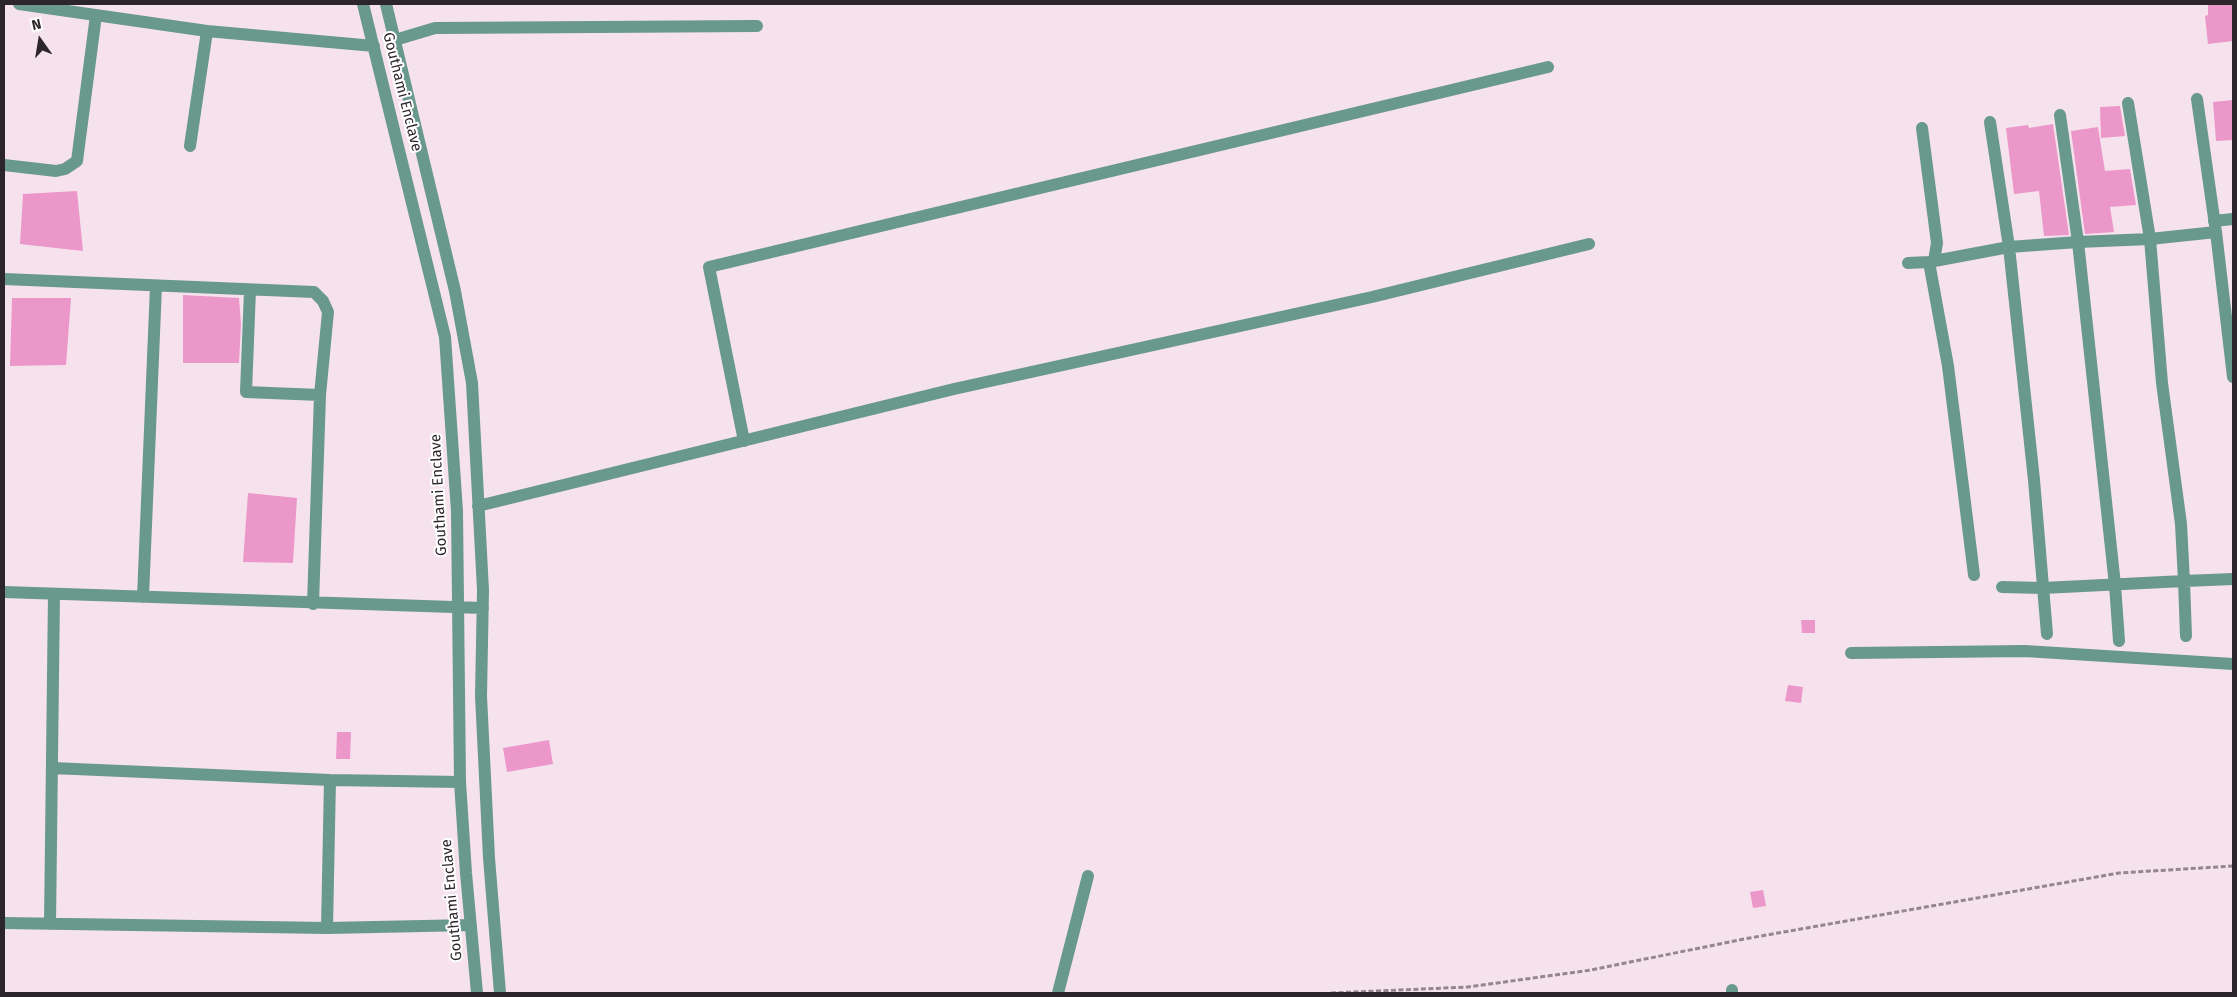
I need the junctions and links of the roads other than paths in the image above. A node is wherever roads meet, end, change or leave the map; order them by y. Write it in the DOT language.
graph roads {
  1 [pos="19,4"];
  2 [pos="363,4"];
  3 [pos="386,4"];
  4 [pos="96,15"];
  5 [pos="757,26"];
  6 [pos="207,31"];
  7 [pos="395,40"];
  8 [pos="374,46"];
  9 [pos="1548,67"];
  10 [pos="2197,99"];
  11 [pos="2128,103"];
  12 [pos="2060,115"];
  13 [pos="1990,122"];
  14 [pos="1922,128"];
  15 [pos="190,146"];
  16 [pos="4,165"];
  17 [pos="2233,219"];
  18 [pos="2215,227"];
  19 [pos="2150,239"];
  20 [pos="2078,242"];
  21 [pos="1589,244"];
  22 [pos="2009,247"];
  23 [pos="1932,261"];
  24 [pos="1908,263"];
  25 [pos="4,279"];
  26 [pos="156,286"];
  27 [pos="250,290"];
  28 [pos="2233,377"];
  29 [pos="320,395"];
  30 [pos="744,441"];
  31 [pos="478,506"];
  32 [pos="1974,574"];
  33 [pos="2233,579"];
  34 [pos="2184,581"];
  35 [pos="2115,585"];
  36 [pos="2002,587"];
  37 [pos="2043,588"];
  38 [pos="4,592"];
  39 [pos="54,594"];
  40 [pos="142,597"];
  41 [pos="313,604"];
  42 [pos="459,608"];
  43 [pos="483,608"];
  44 [pos="2047,634"];
  45 [pos="2186,636"];
  46 [pos="2119,641"];
  47 [pos="1851,654"];
  48 [pos="2233,664"];
  49 [pos="52,768"];
  50 [pos="330,780"];
  51 [pos="460,782"];
  52 [pos="1088,876"];
  53 [pos="4,923"];
  54 [pos="50,924"];
  55 [pos="470,925"];
  56 [pos="327,928"];
  57 [pos="477,993"];
  58 [pos="500,993"];
  59 [pos="1058,993"];
  1 -- 4 [label="street"];
  2 -- 8 [label="street, Gouthami Enclave"];
  3 -- 7 [label="street, Gouthami Enclave"];
  4 -- 6 [label="street"];
  4 -- 16 [label="street"];
  5 -- 7 [label="street"];
  6 -- 8 [label="street"];
  6 -- 15 [label="street"];
  7 -- 31 [label="street, Gouthami Enclave"];
  8 -- 42 [label="street, Gouthami Enclave"];
  9 -- 30 [label="street"];
  10 -- 18 [label="street"];
  11 -- 19 [label="street"];
  12 -- 20 [label="street"];
  13 -- 22 [label="street"];
  14 -- 23 [label="street"];
  17 -- 18 [label="street"];
  18 -- 19 [label="street"];
  18 -- 28 [label="street"];
  19 -- 20 [label="street"];
  19 -- 34 [label="street"];
  20 -- 22 [label="street"];
  20 -- 35 [label="street"];
  21 -- 30 [label="street"];
  22 -- 23 [label="street"];
  22 -- 37 [label="street"];
  23 -- 24 [label="street"];
  23 -- 32 [label="street"];
  25 -- 26 [label="street"];
  26 -- 27 [label="street"];
  26 -- 40 [label="street"];
  27 -- 29 [label="street"];
  27 -- 29 [label="street"];
  29 -- 41 [label="street"];
  30 -- 31 [label="street"];
  31 -- 43 [label="street, Gouthami Enclave"];
  33 -- 34 [label="street"];
  34 -- 35 [label="street"];
  34 -- 45 [label="street"];
  35 -- 37 [label="street"];
  35 -- 46 [label="street"];
  36 -- 37 [label="street"];
  37 -- 44 [label="street"];
  38 -- 39 [label="street"];
  39 -- 40 [label="street"];
  39 -- 49 [label="street"];
  40 -- 41 [label="street"];
  41 -- 42 [label="street"];
  42 -- 43 [label="street"];
  42 -- 51 [label="street, Gouthami Enclave"];
  43 -- 58 [label="street, Gouthami Enclave"];
  47 -- 48 [label="street"];
  49 -- 50 [label="street"];
  49 -- 54 [label="street"];
  50 -- 51 [label="street"];
  50 -- 56 [label="street"];
  51 -- 55 [label="street, Gouthami Enclave"];
  52 -- 59 [label="street"];
  53 -- 54 [label="street"];
  54 -- 56 [label="street"];
  55 -- 56 [label="street"];
  55 -- 57 [label="street, Gouthami Enclave"];
}
